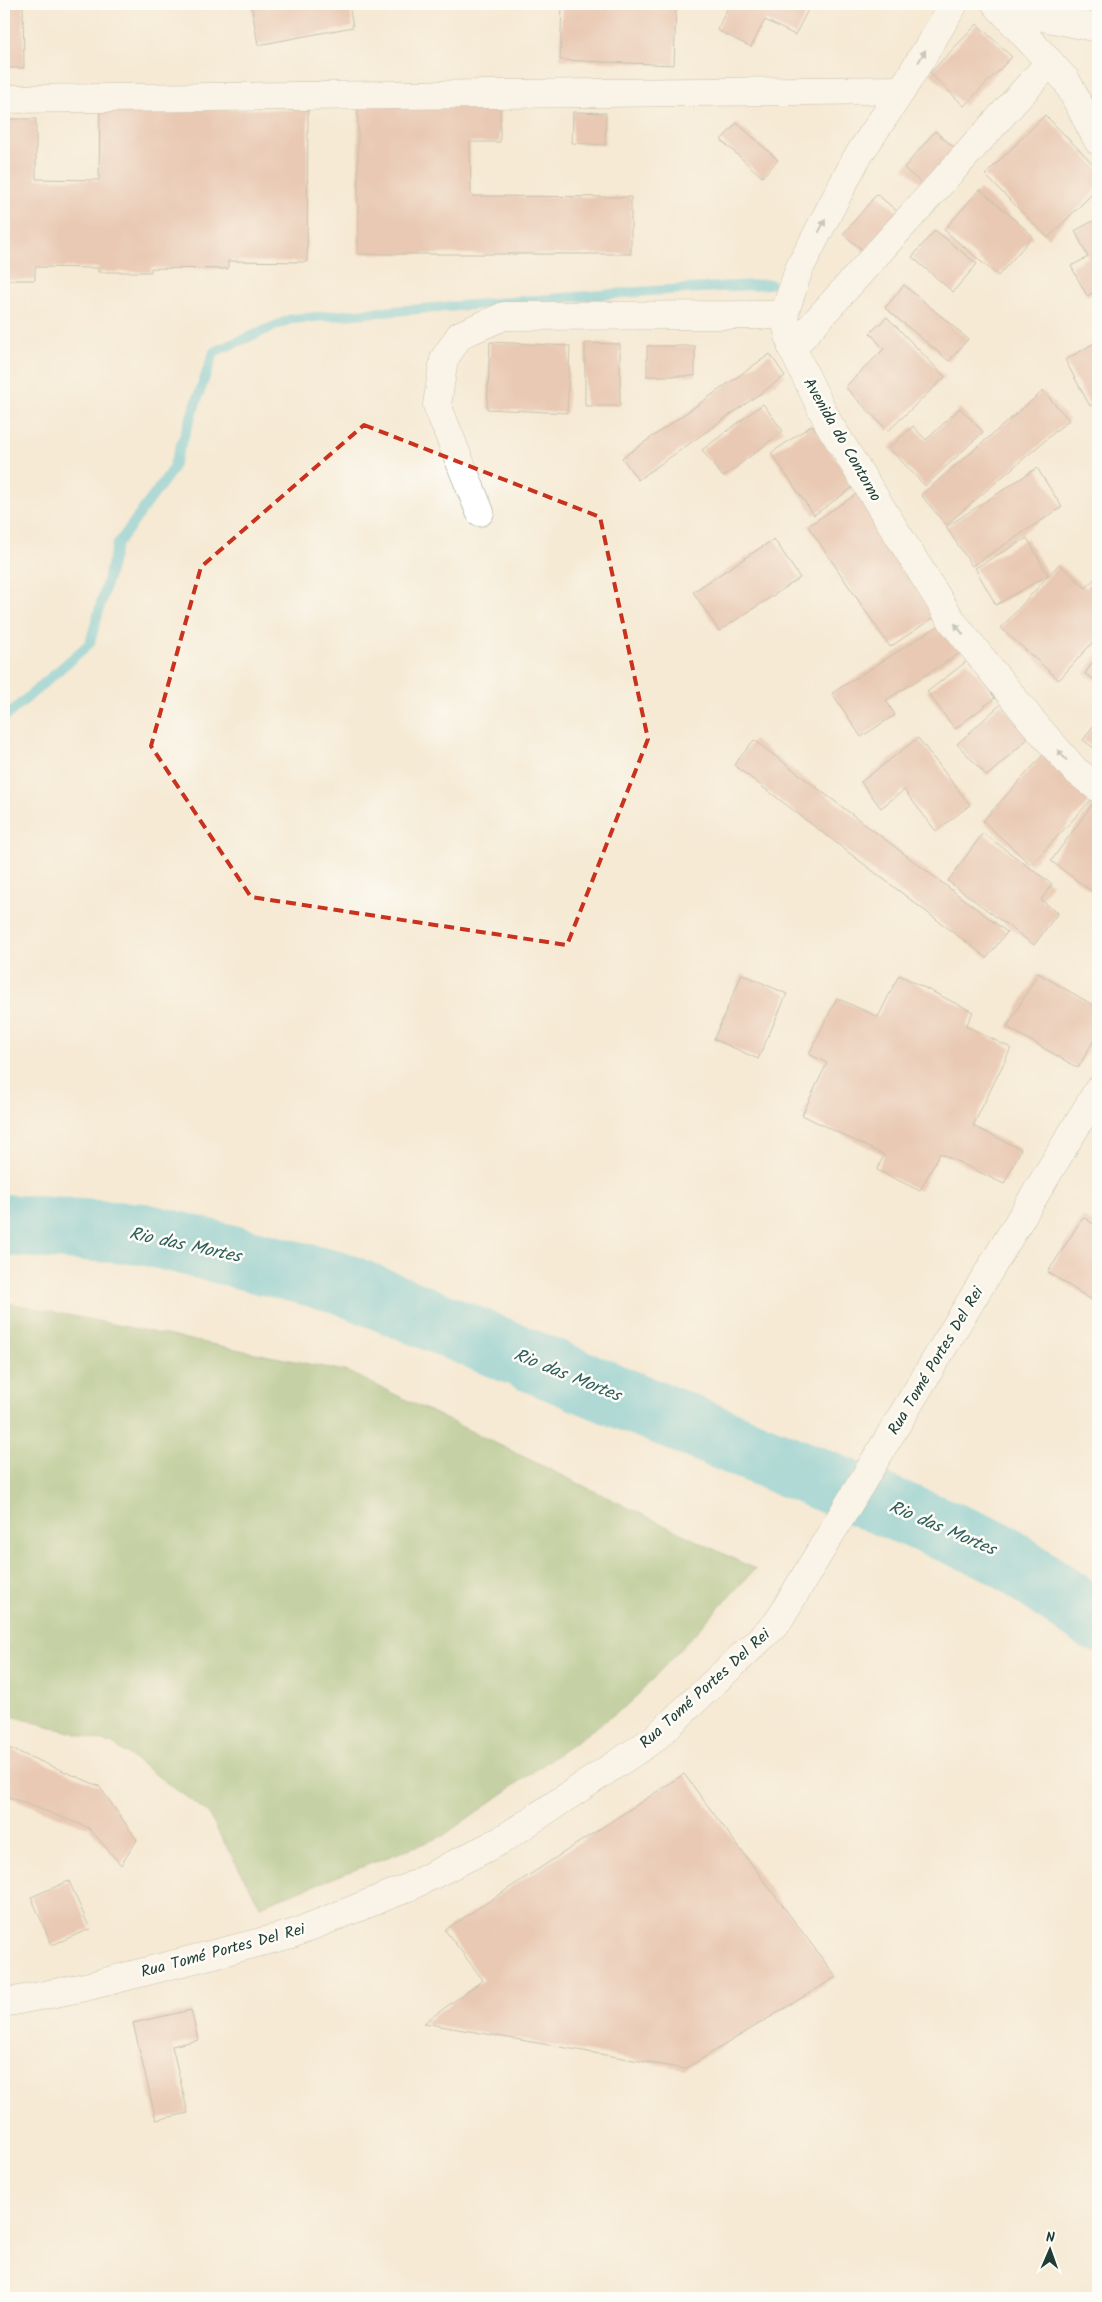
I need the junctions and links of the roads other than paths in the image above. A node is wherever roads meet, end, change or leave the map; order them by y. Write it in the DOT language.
graph roads {
  1 [pos="954,4"];
  2 [pos="998,6"];
  3 [pos="1098,28"];
  4 [pos="1050,62"];
  5 [pos="902,90"];
  6 [pos="4,99"];
  7 [pos="1098,141"];
  8 [pos="784,315"];
  9 [pos="792,348"];
  10 [pos="480,512"];
  11 [pos="1098,788"];
  12 [pos="1098,1090"];
  13 [pos="4,2003"];
  5 -- 1 [label="street, one-way"];
  2 -- 3 [label="street"];
  2 -- 4 [label="street"];
  4 -- 7 [label="street"];
  4 -- 9 [label="street"];
  5 -- 6 [label="street"];
  8 -- 5 [label="street, one-way"];
  8 -- 9 [label="street, Avenida do Contorno"];
  8 -- 10 [label="street"];
  11 -- 9 [label="street, Avenida do Contorno, one-way"];
  12 -- 13 [label="street, Rua Tomé Portes Del Rei"];
}
